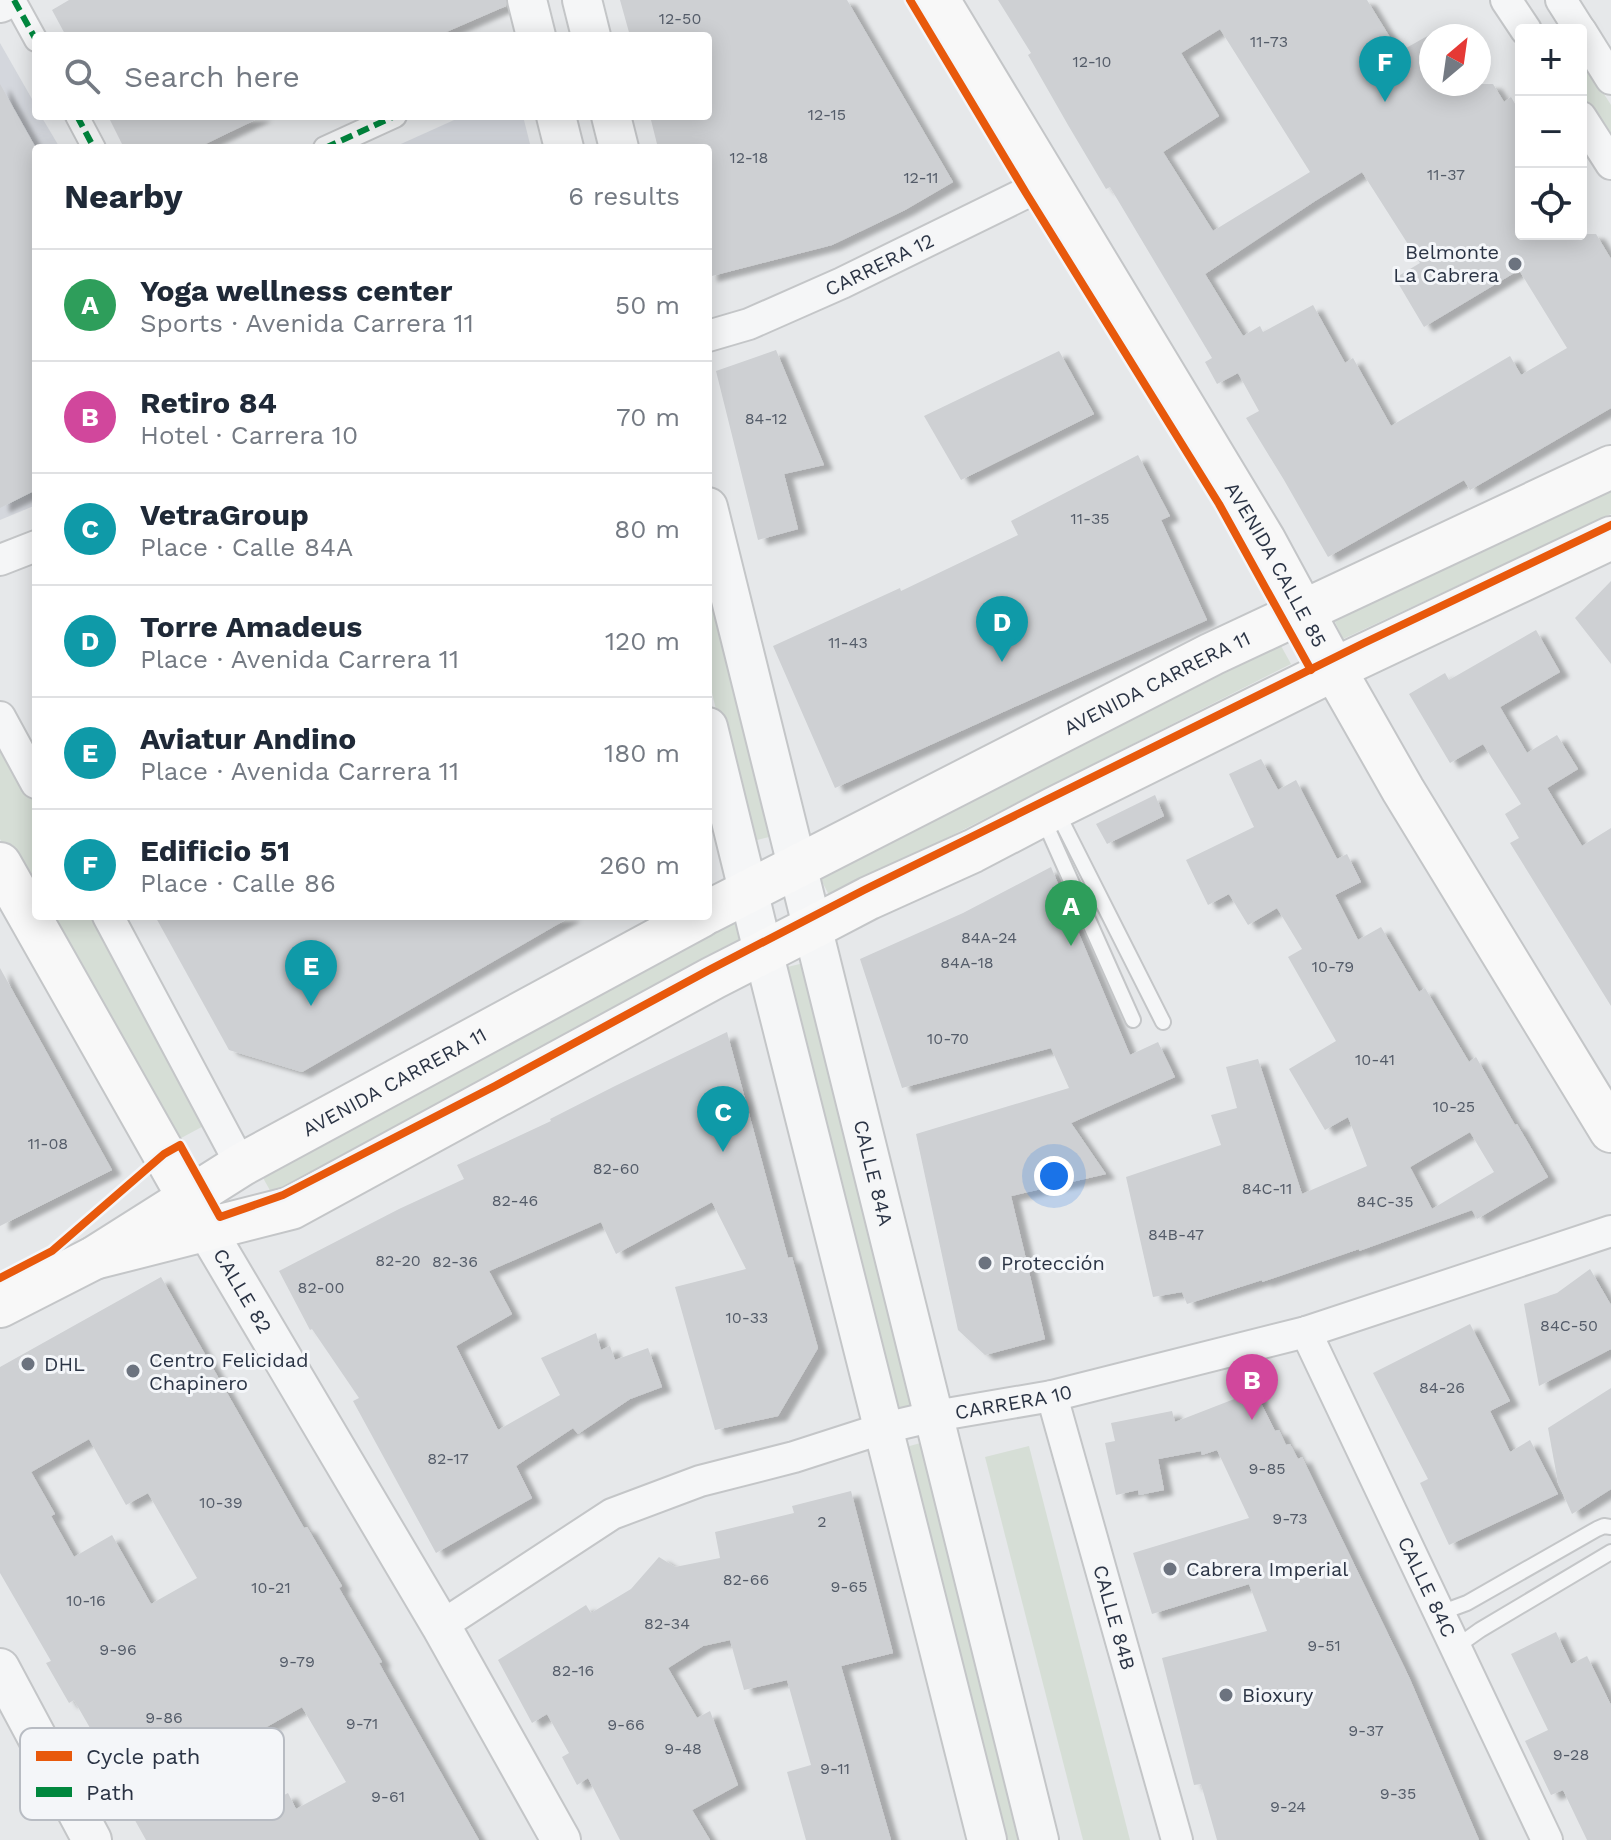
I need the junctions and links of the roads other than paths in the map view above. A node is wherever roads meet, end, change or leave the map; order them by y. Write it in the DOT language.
graph roads {
  1 [pos="6,0"];
  2 [pos="14,0"];
  3 [pos="527,0"];
  4 [pos="582,0"];
  5 [pos="938,0"];
  6 [pos="1506,0"];
  7 [pos="1561,0"];
  8 [pos="0,3"];
  9 [pos="1522,24"];
  10 [pos="1576,24"];
  11 [pos="535,32"];
  12 [pos="590,32"];
  13 [pos="32,33"];
  14 [pos="1587,41"];
  15 [pos="1611,79"];
  16 [pos="79,120"];
  17 [pos="386,120"];
  18 [pos="557,120"];
  19 [pos="612,120"];
  20 [pos="1587,126"];
  21 [pos="92,144"];
  22 [pos="334,144"];
  23 [pos="563,144"];
  24 [pos="618,144"];
  25 [pos="1611,164"];
  26 [pos="1048,182"];
  27 [pos="712,335"];
  28 [pos="1611,467"];
  29 [pos="712,523"];
  30 [pos="1611,538"];
  31 [pos="32,548"];
  32 [pos="0,560"];
  33 [pos="1303,611"];
  34 [pos="1334,669"];
  35 [pos="0,717"];
  36 [pos="712,743"];
  37 [pos="32,776"];
  38 [pos="1046,813"];
  39 [pos="0,864"];
  40 [pos="798,865"];
  41 [pos="748,891"];
  42 [pos="712,910"];
  43 [pos="110,920"];
  44 [pos="694,920"];
  45 [pos="813,927"];
  46 [pos="763,953"];
  47 [pos="1133,1020"];
  48 [pos="1163,1022"];
  49 [pos="1611,1131"];
  50 [pos="241,1165"];
  51 [pos="198,1214"];
  52 [pos="1611,1231"];
  53 [pos="0,1306"];
  54 [pos="1306,1332"];
  55 [pos="1052,1396"];
  56 [pos="935,1416"];
  57 [pos="884,1428"];
  58 [pos="1611,1527"];
  59 [pos="1611,1552"];
  60 [pos="1440,1613"];
  61 [pos="441,1626"];
  62 [pos="1456,1647"];
  63 [pos="6,1694"];
  64 [pos="26,1728"];
  65 [pos="80,1820"];
  66 [pos="92,1840"];
  67 [pos="561,1840"];
  68 [pos="987,1840"];
  69 [pos="1039,1840"];
  70 [pos="1177,1840"];
  71 [pos="1547,1840"];
  1 -- 8 [label="street"];
  2 -- 13 [label="street"];
  3 -- 11 [label="street"];
  4 -- 12 [label="street"];
  5 -- 26 [label="main road, AVENIDA CALLE 85"];
  6 -- 9 [label="street"];
  7 -- 10 [label="street"];
  14 -- 15 [label="street"];
  16 -- 21 [label="street"];
  17 -- 22 [label="street"];
  18 -- 23 [label="street"];
  19 -- 24 [label="street"];
  20 -- 25 [label="street"];
  26 -- 27 [label="street, CARRERA 12"];
  26 -- 33 [label="main road, AVENIDA CALLE 85"];
  28 -- 33 [label="main road, AVENIDA CARRERA 11"];
  29 -- 40 [label="street, CALLE 84A"];
  30 -- 34 [label="main road, AVENIDA CARRERA 11"];
  31 -- 32 [label="street"];
  33 -- 34 [label="main road, AVENIDA CALLE 85"];
  33 -- 40 [label="main road, AVENIDA CARRERA 11"];
  34 -- 38 [label="main road, AVENIDA CARRERA 11"];
  34 -- 49 [label="main road, AVENIDA CALLE 85"];
  35 -- 37 [label="street"];
  36 -- 41 [label="street"];
  38 -- 45 [label="main road, AVENIDA CARRERA 11"];
  38 -- 47 [label="lane"];
  38 -- 48 [label="lane"];
  39 -- 51 [label="main road, CALLE 82"];
  40 -- 41 [label="main road, AVENIDA CARRERA 11"];
  40 -- 45 [label="street, CALLE 84A"];
  41 -- 42 [label="main road, AVENIDA CARRERA 11"];
  41 -- 46 [label="street"];
  43 -- 50 [label="street"];
  44 -- 50 [label="main road, AVENIDA CARRERA 11"];
  45 -- 46 [label="main road, AVENIDA CARRERA 11"];
  45 -- 56 [label="street, CALLE 84A"];
  46 -- 51 [label="main road, AVENIDA CARRERA 11"];
  46 -- 57 [label="street"];
  50 -- 51 [label="main road, AVENIDA CARRERA 11"];
  51 -- 53 [label="main road, AVENIDA CARRERA 11"];
  51 -- 61 [label="street, CALLE 82"];
  52 -- 54 [label="street, CARRERA 10"];
  54 -- 55 [label="street, CARRERA 10"];
  54 -- 60 [label="street, CALLE 84C"];
  55 -- 56 [label="street, CARRERA 10"];
  55 -- 70 [label="street, CALLE 84B"];
  56 -- 57 [label="street, CARRERA 10"];
  56 -- 69 [label="street, CALLE 84A"];
  57 -- 61 [label="street, CARRERA 10"];
  57 -- 68 [label="street"];
  58 -- 60 [label="lane"];
  59 -- 62 [label="lane"];
  60 -- 62 [label="street, CALLE 84C"];
  61 -- 67 [label="street, CALLE 82"];
  62 -- 71 [label="street, CALLE 84C"];
  63 -- 64 [label="street"];
  65 -- 66 [label="street"];
}
